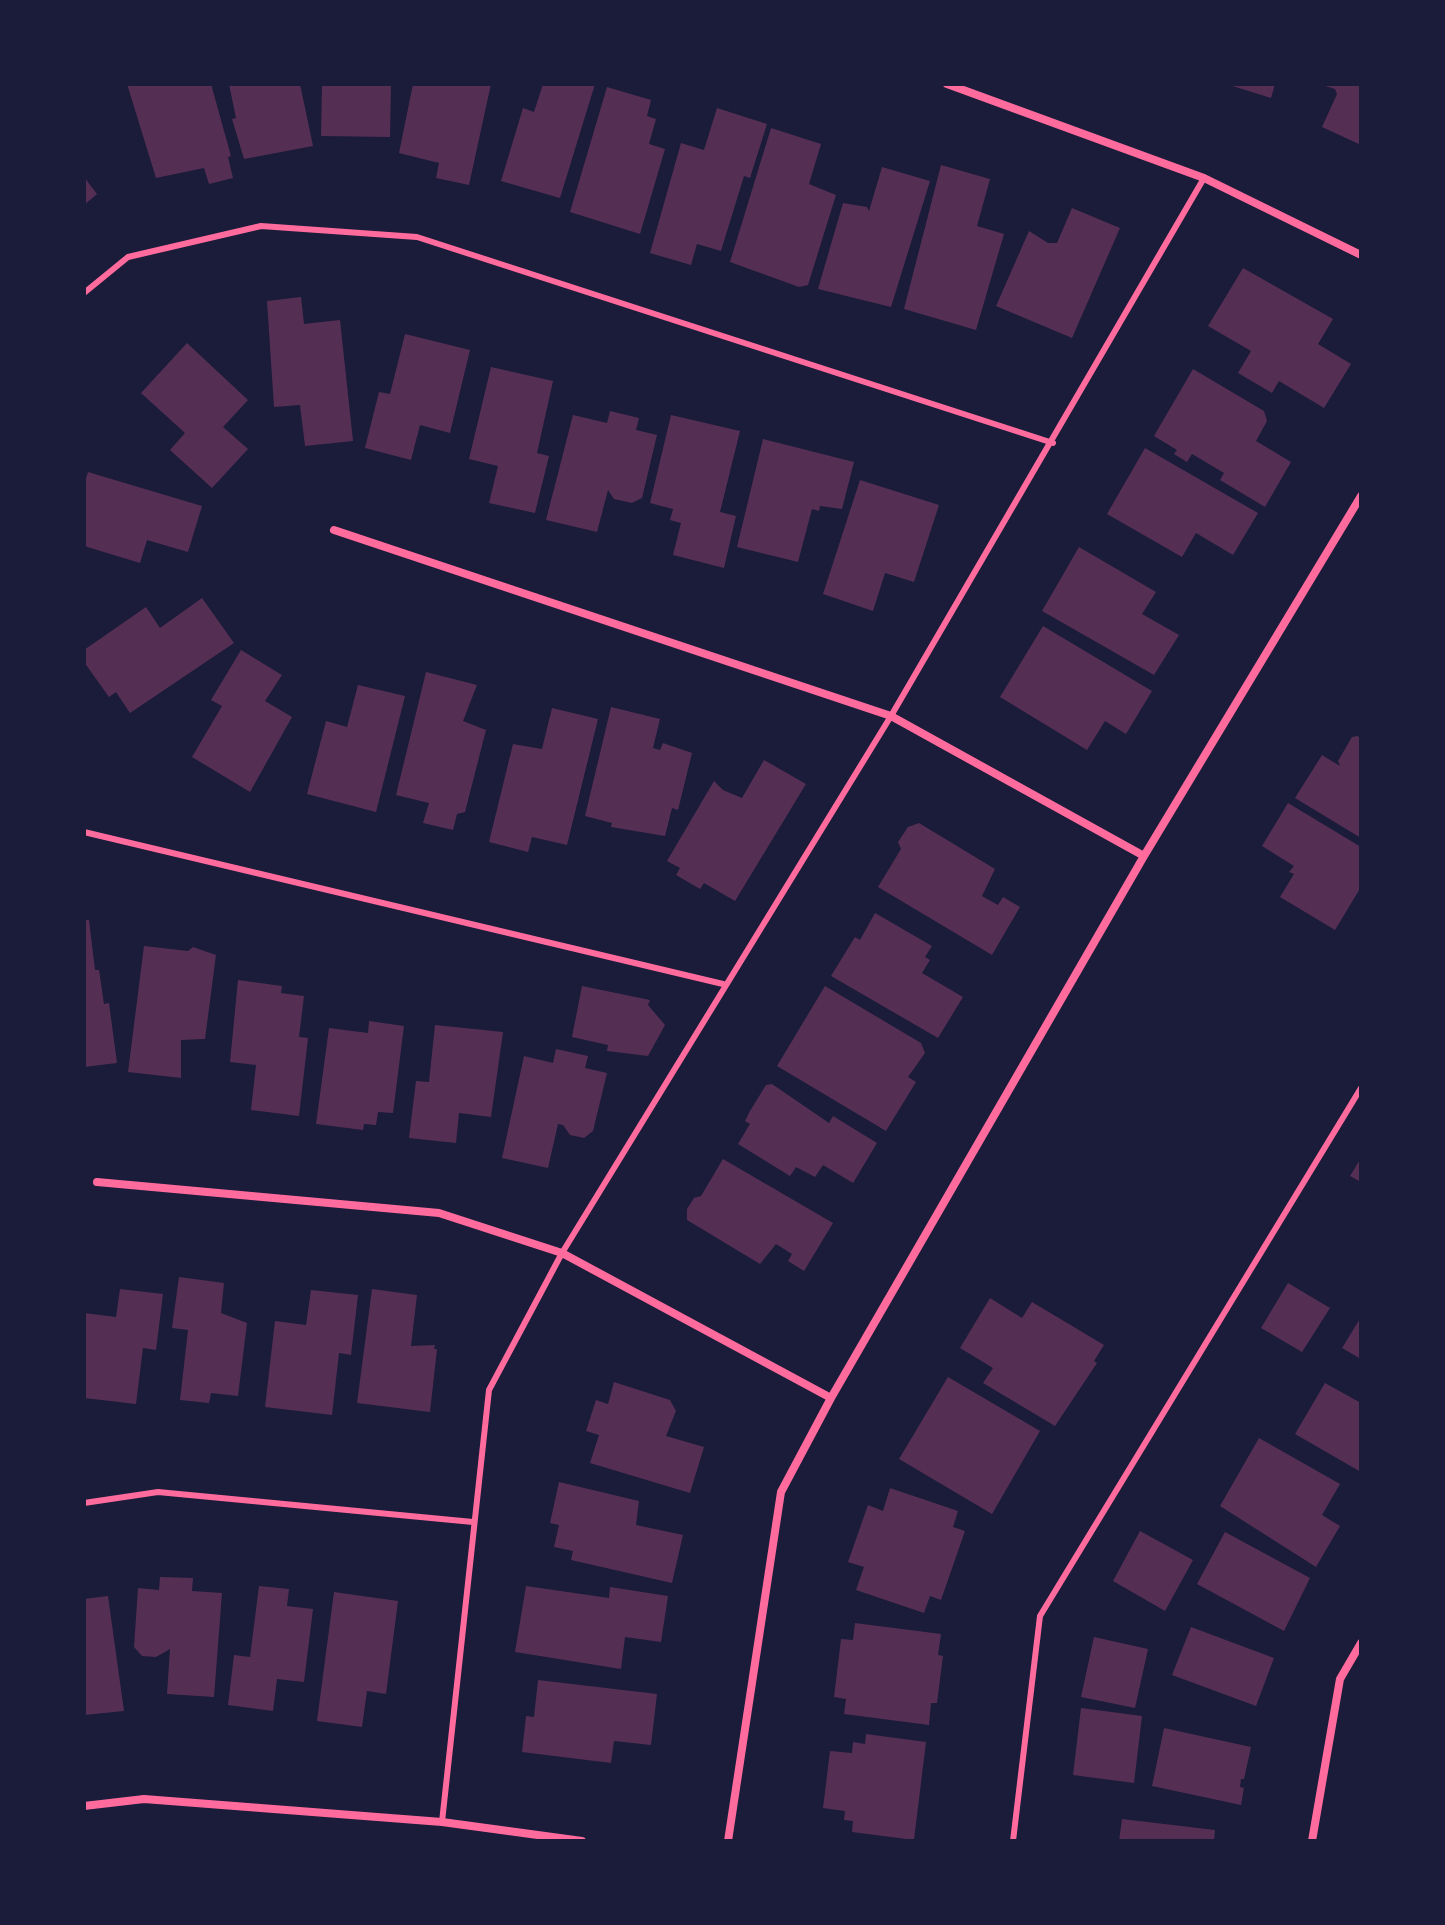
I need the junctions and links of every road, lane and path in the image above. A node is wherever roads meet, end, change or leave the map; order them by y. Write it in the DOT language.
graph roads {
  1 [pos="947,84"];
  2 [pos="1204,178"];
  3 [pos="1361,255"];
  4 [pos="84,293"];
  5 [pos="1053,443"];
  6 [pos="1361,496"];
  7 [pos="334,530"];
  8 [pos="891,716"];
  9 [pos="84,832"];
  10 [pos="1144,856"];
  11 [pos="723,984"];
  12 [pos="1361,1088"];
  13 [pos="97,1182"];
  14 [pos="562,1253"];
  15 [pos="831,1398"];
  16 [pos="84,1503"];
  17 [pos="473,1522"];
  18 [pos="1361,1643"];
  19 [pos="84,1806"];
  20 [pos="442,1822"];
  21 [pos="582,1841"];
  22 [pos="728,1841"];
  23 [pos="1013,1841"];
  24 [pos="1312,1841"];
  1 -- 2 [label="street"];
  2 -- 3 [label="street"];
  2 -- 5 [label="lane"];
  4 -- 5 [label="lane"];
  5 -- 8 [label="lane"];
  6 -- 10 [label="street"];
  7 -- 8 [label="street"];
  8 -- 10 [label="street"];
  8 -- 11 [label="lane"];
  9 -- 11 [label="lane"];
  10 -- 15 [label="street"];
  11 -- 14 [label="lane"];
  12 -- 23 [label="lane"];
  13 -- 14 [label="street"];
  14 -- 15 [label="street"];
  14 -- 17 [label="lane"];
  15 -- 22 [label="street"];
  16 -- 17 [label="lane"];
  17 -- 20 [label="lane"];
  18 -- 24 [label="street"];
  19 -- 20 [label="street"];
  20 -- 21 [label="street"];
}
